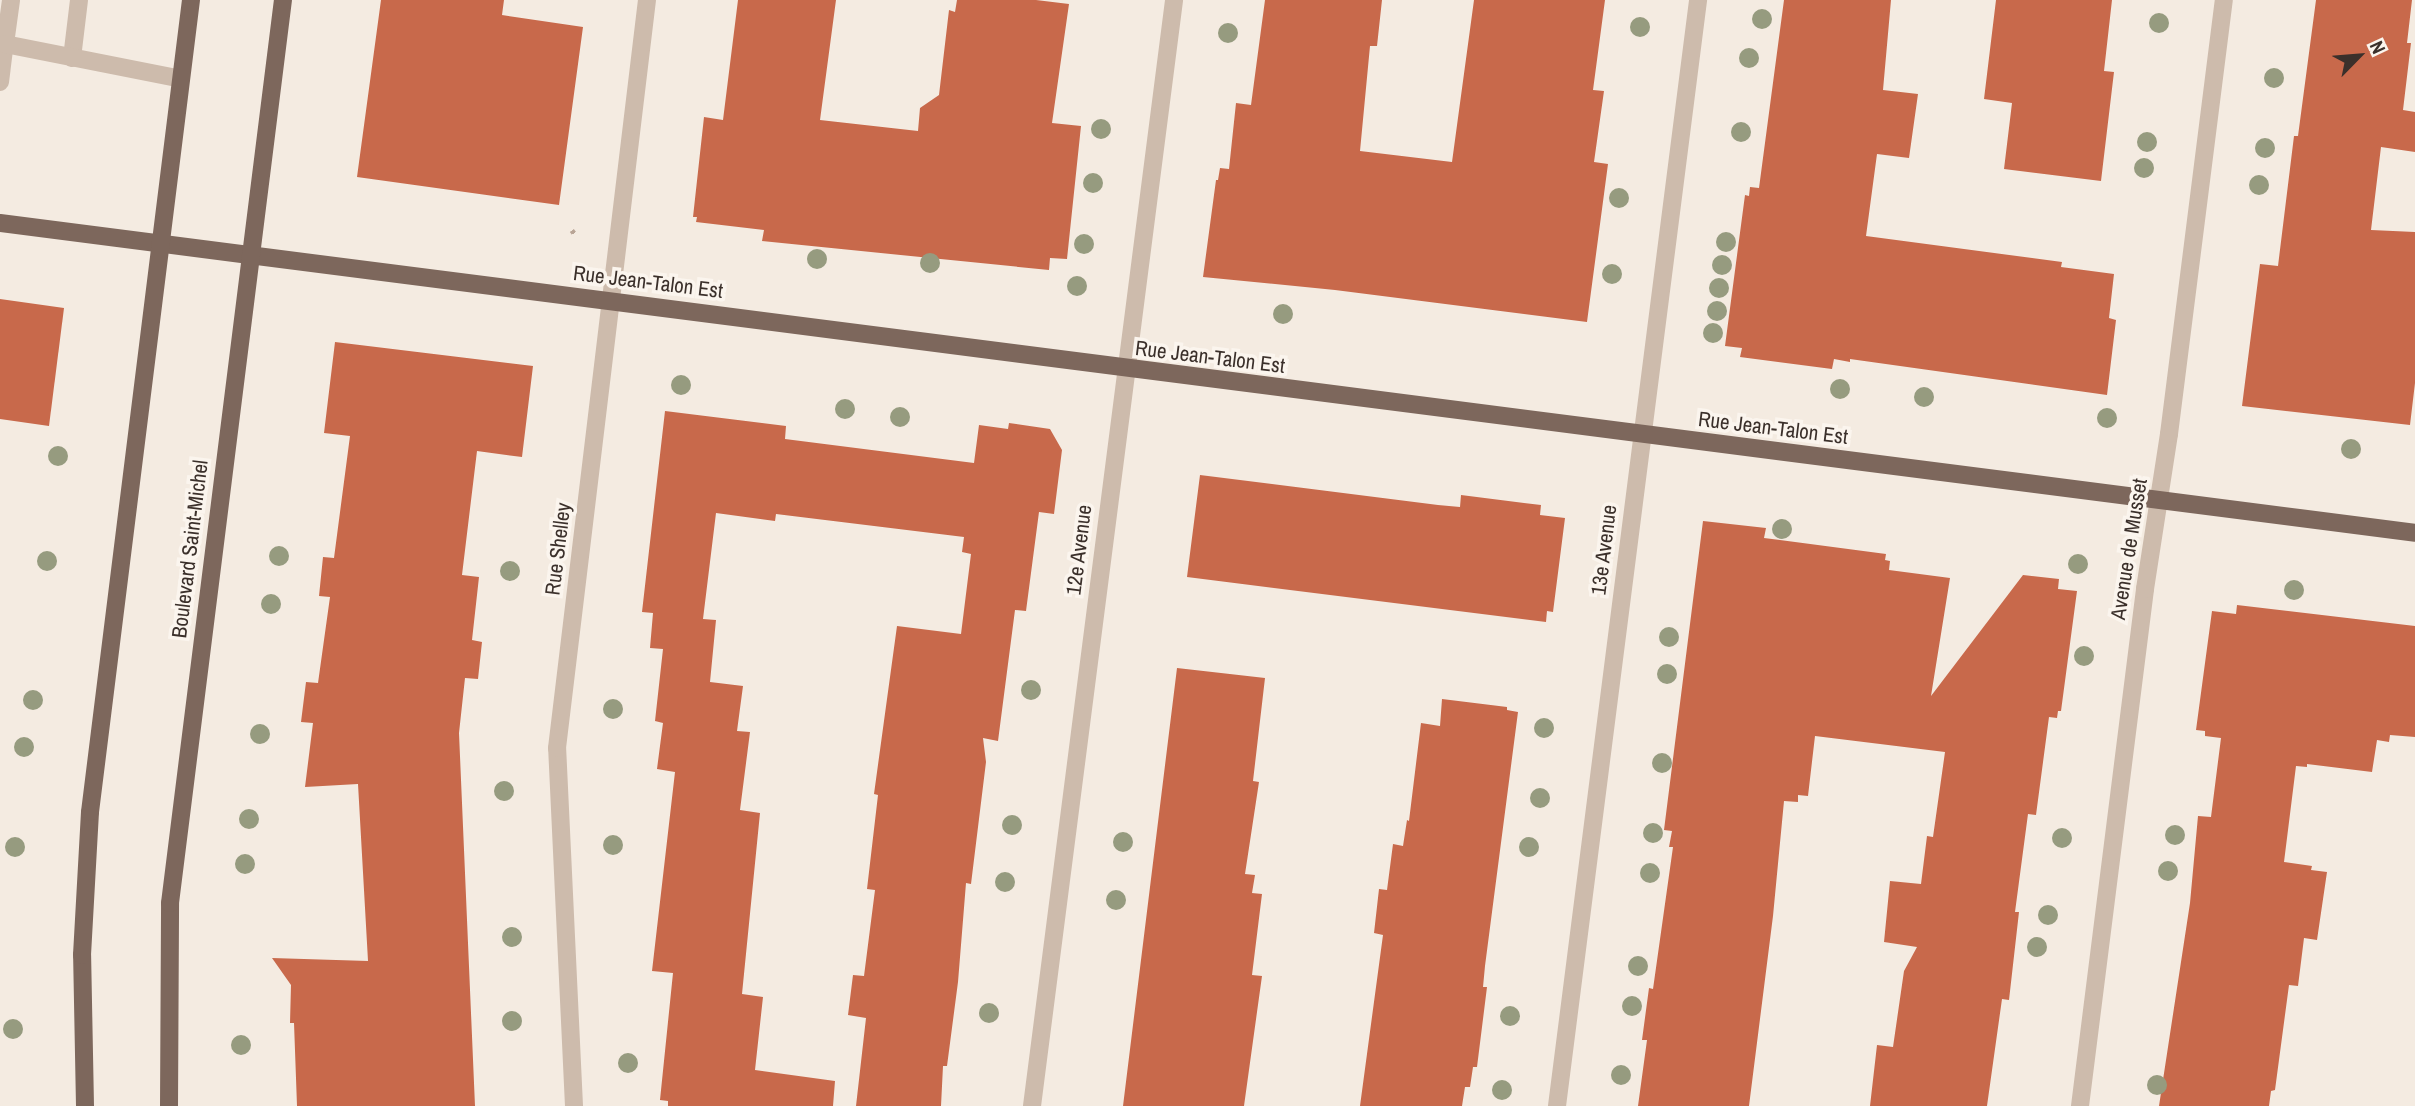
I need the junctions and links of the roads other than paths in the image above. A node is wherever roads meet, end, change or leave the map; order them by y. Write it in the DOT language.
graph roads {
  1 [pos="11,0"];
  2 [pos="79,0"];
  3 [pos="191,0"];
  4 [pos="283,0"];
  5 [pos="647,0"];
  6 [pos="1174,0"];
  7 [pos="1698,0"];
  8 [pos="2224,0"];
  9 [pos="2,43"];
  10 [pos="72,58"];
  11 [pos="181,79"];
  12 [pos="0,82"];
  13 [pos="0,223"];
  14 [pos="161,245"];
  15 [pos="250,256"];
  16 [pos="609,300"];
  17 [pos="1125,369"];
  18 [pos="1642,434"];
  19 [pos="2160,498"];
  20 [pos="2415,533"];
  21 [pos="85,1106"];
  22 [pos="169,1106"];
  23 [pos="574,1106"];
  24 [pos="1032,1106"];
  25 [pos="1557,1106"];
  26 [pos="2080,1106"];
  1 -- 9 [label="street"];
  2 -- 10 [label="street"];
  3 -- 11 [label="main road"];
  4 -- 15 [label="main road, Boulevard Saint-Michel"];
  5 -- 16 [label="street, Rue Shelley"];
  6 -- 17 [label="street, 12e Avenue"];
  7 -- 18 [label="street, 13e Avenue"];
  8 -- 19 [label="street, Avenue de Musset"];
  9 -- 10 [label="street"];
  9 -- 12 [label="street"];
  10 -- 11 [label="street"];
  11 -- 14 [label="main road"];
  13 -- 14 [label="main road, Rue Jean-Talon Est"];
  14 -- 15 [label="main road, Rue Jean-Talon Est"];
  14 -- 21 [label="main road"];
  15 -- 16 [label="main road, Rue Jean-Talon Est"];
  15 -- 22 [label="main road, Boulevard Saint-Michel"];
  16 -- 17 [label="main road, Rue Jean-Talon Est"];
  16 -- 23 [label="street, Rue Shelley"];
  17 -- 18 [label="main road, Rue Jean-Talon Est"];
  17 -- 24 [label="street, 12e Avenue"];
  18 -- 19 [label="main road, Rue Jean-Talon Est"];
  18 -- 25 [label="street, 13e Avenue"];
  19 -- 20 [label="main road, Rue Jean-Talon Est"];
  19 -- 26 [label="street, Avenue de Musset"];
}
